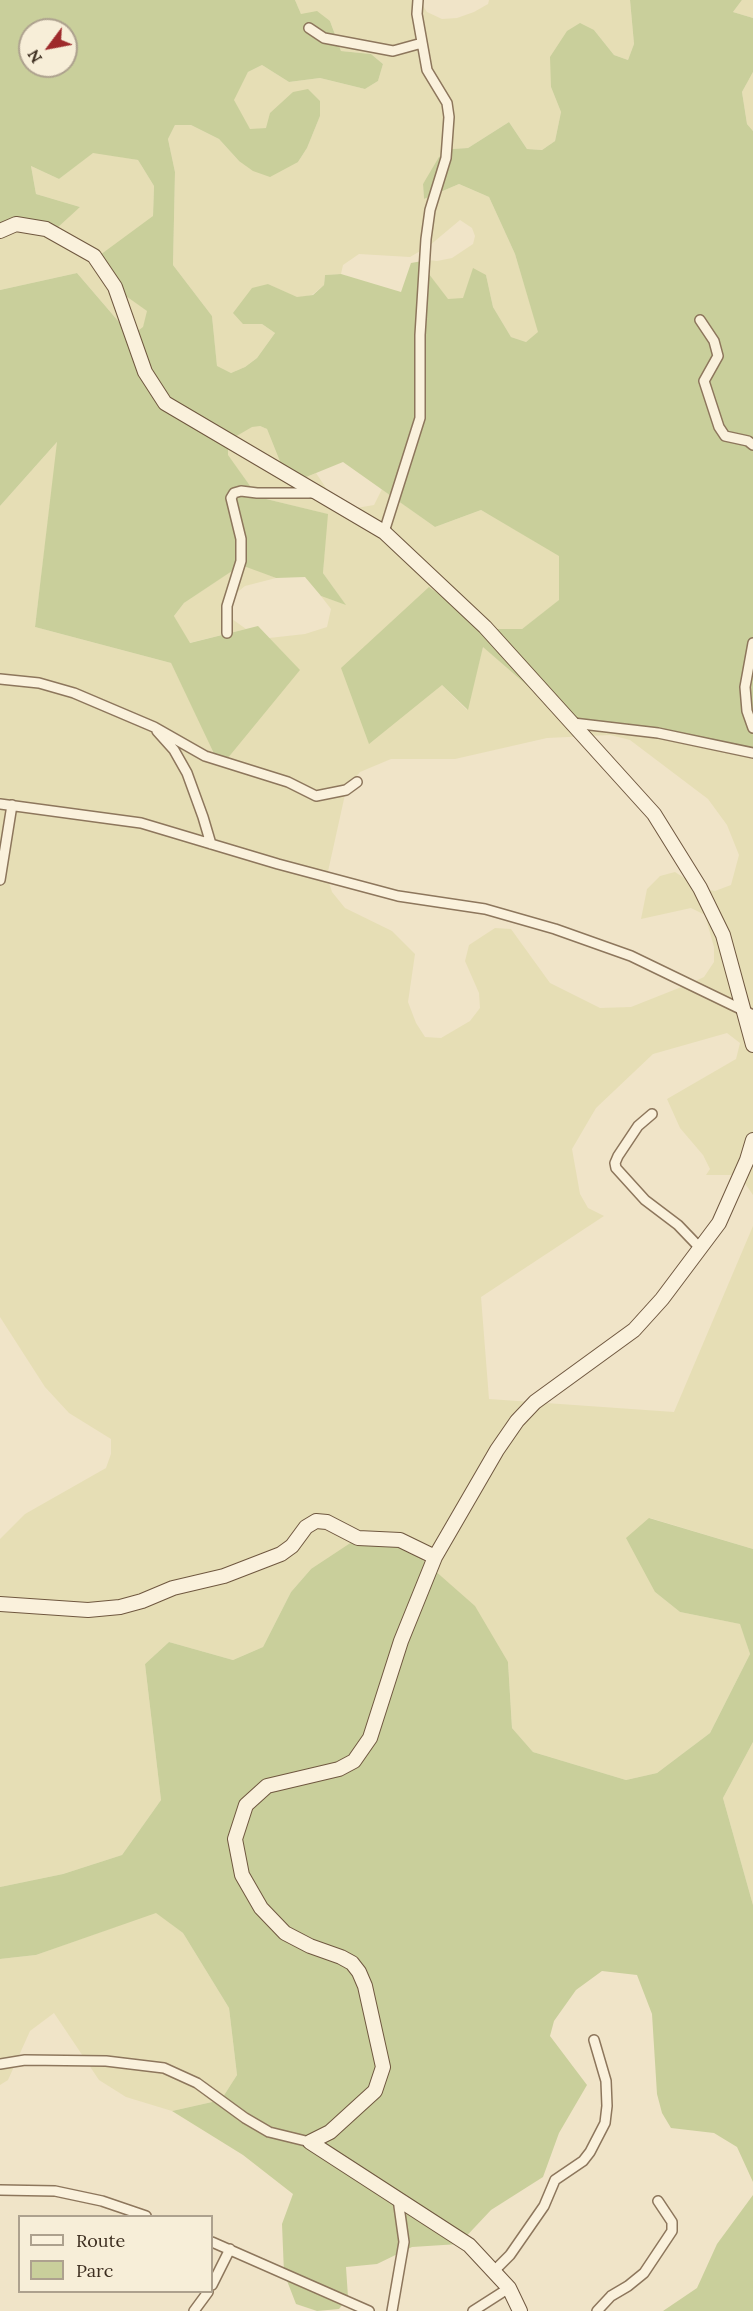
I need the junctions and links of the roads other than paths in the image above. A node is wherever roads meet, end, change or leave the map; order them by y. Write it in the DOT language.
graph roads {
  1 [pos="418,0"];
  2 [pos="309,28"];
  3 [pos="422,43"];
  4 [pos="0,231"];
  5 [pos="700,320"];
  6 [pos="753,445"];
  7 [pos="318,493"];
  8 [pos="384,532"];
  9 [pos="227,633"];
  10 [pos="753,643"];
  11 [pos="0,679"];
  12 [pos="573,723"];
  13 [pos="154,727"];
  14 [pos="753,728"];
  15 [pos="753,753"];
  16 [pos="357,782"];
  17 [pos="0,804"];
  18 [pos="12,805"];
  19 [pos="211,844"];
  20 [pos="0,880"];
  21 [pos="748,1013"];
  22 [pos="753,1045"];
  23 [pos="652,1114"];
  24 [pos="753,1140"];
  25 [pos="701,1249"];
  26 [pos="435,1557"];
  27 [pos="0,1604"];
  28 [pos="594,2040"];
  29 [pos="0,2064"];
  30 [pos="310,2142"];
  31 [pos="0,2190"];
  32 [pos="398,2199"];
  33 [pos="658,2201"];
  34 [pos="140,2215"];
  35 [pos="213,2242"];
  36 [pos="230,2249"];
  37 [pos="493,2272"];
  38 [pos="213,2282"];
  39 [pos="509,2288"];
  40 [pos="207,2293"];
  41 [pos="194,2311"];
  42 [pos="369,2311"];
  43 [pos="392,2311"];
  44 [pos="473,2311"];
  45 [pos="520,2311"];
  46 [pos="597,2311"];
  1 -- 3 [label="street"];
  2 -- 3 [label="street"];
  3 -- 8 [label="street"];
  4 -- 7 [label="street"];
  5 -- 6 [label="street"];
  7 -- 8 [label="street"];
  7 -- 9 [label="street"];
  8 -- 12 [label="street"];
  10 -- 14 [label="street"];
  11 -- 13 [label="street"];
  12 -- 15 [label="street"];
  12 -- 21 [label="street"];
  13 -- 16 [label="street"];
  13 -- 19 [label="street"];
  17 -- 18 [label="street"];
  18 -- 19 [label="street"];
  18 -- 20 [label="street"];
  19 -- 21 [label="street"];
  21 -- 22 [label="street"];
  23 -- 25 [label="street"];
  24 -- 25 [label="street"];
  25 -- 26 [label="street"];
  26 -- 27 [label="street"];
  26 -- 30 [label="street"];
  28 -- 37 [label="street"];
  29 -- 30 [label="street"];
  30 -- 32 [label="street"];
  31 -- 34 [label="street"];
  32 -- 37 [label="street"];
  32 -- 43 [label="street"];
  33 -- 46 [label="street"];
  35 -- 36 [label="street"];
  36 -- 38 [label="street"];
  36 -- 42 [label="street"];
  37 -- 39 [label="street"];
  39 -- 44 [label="street"];
  39 -- 45 [label="street"];
  40 -- 41 [label="street"];
}
